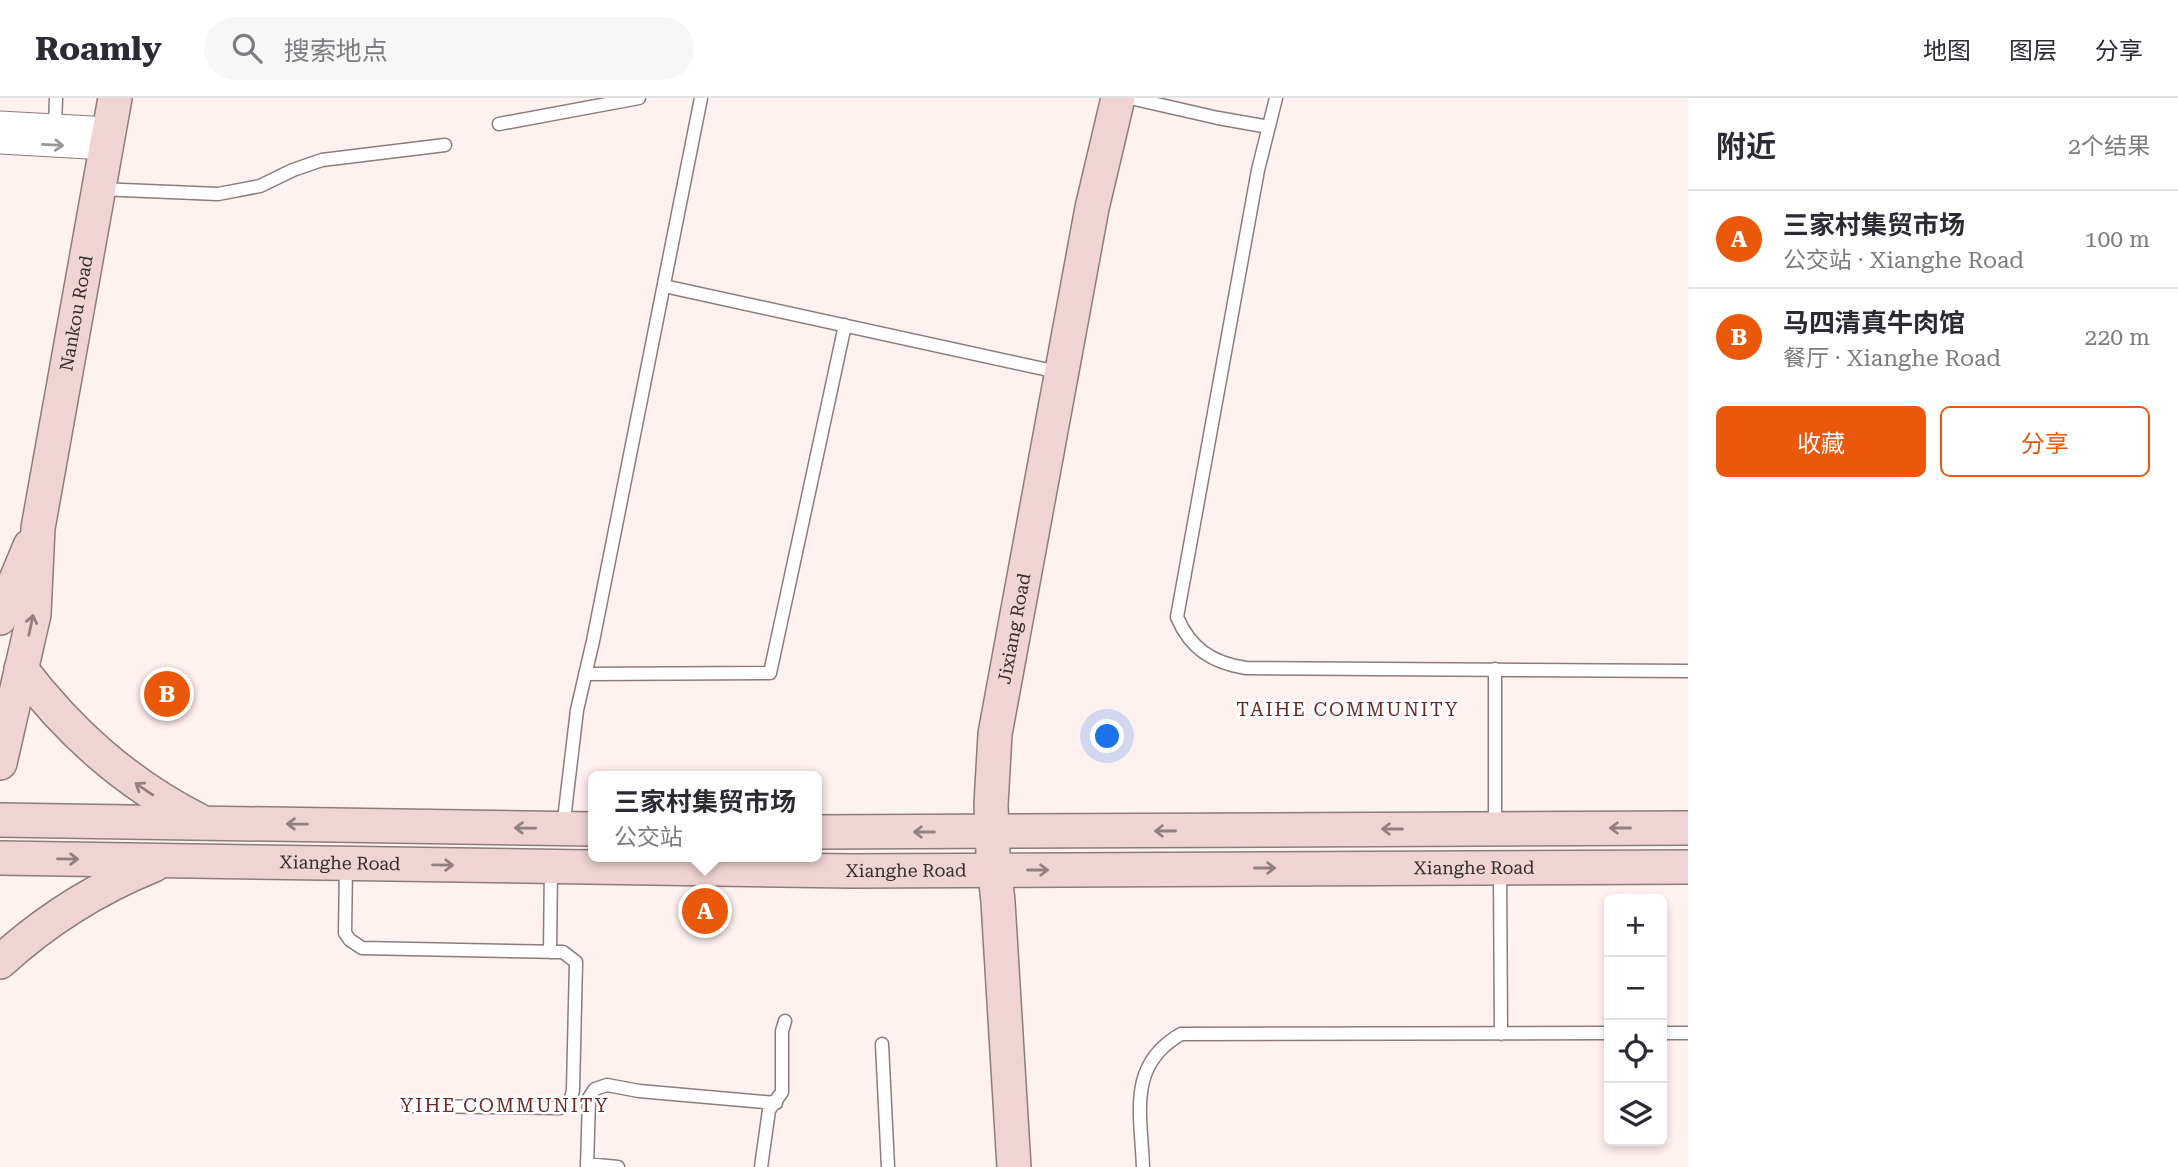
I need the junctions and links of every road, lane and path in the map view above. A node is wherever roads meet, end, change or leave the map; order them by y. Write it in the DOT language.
graph roads {
  1 [pos="56,98"];
  2 [pos="639,98"];
  3 [pos="701,98"];
  4 [pos="1118,98"];
  5 [pos="1130,98"];
  6 [pos="1276,98"];
  7 [pos="0,123"];
  8 [pos="499,124"];
  9 [pos="110,125"];
  10 [pos="55,126"];
  11 [pos="1269,127"];
  12 [pos="0,142"];
  13 [pos="445,145"];
  14 [pos="99,189"];
  15 [pos="664,286"];
  16 [pos="845,325"];
  17 [pos="1062,373"];
  18 [pos="38,528"];
  19 [pos="0,618"];
  20 [pos="21,669"];
  21 [pos="1495,669"];
  22 [pos="1688,671"];
  23 [pos="585,674"];
  24 [pos="0,763"];
  25 [pos="0,820"];
  26 [pos="203,823"];
  27 [pos="578,828"];
  28 [pos="1688,828"];
  29 [pos="1495,829"];
  30 [pos="822,832"];
  31 [pos="992,832"];
  32 [pos="0,858"];
  33 [pos="167,860"];
  34 [pos="346,863"];
  35 [pos="551,867"];
  36 [pos="1500,867"];
  37 [pos="1688,867"];
  38 [pos="995,870"];
  39 [pos="550,952"];
  40 [pos="0,962"];
  41 [pos="785,1021"];
  42 [pos="1604,1033"];
  43 [pos="1667,1033"];
  44 [pos="1688,1033"];
  45 [pos="1501,1034"];
  46 [pos="882,1044"];
  47 [pos="776,1103"];
  48 [pos="409,1106"];
  49 [pos="587,1166"];
  50 [pos="618,1167"];
  51 [pos="761,1167"];
  52 [pos="888,1167"];
  53 [pos="1014,1167"];
  54 [pos="1143,1167"];
  1 -- 10 [label="lane"];
  2 -- 8 [label="lane"];
  3 -- 15 [label="lane"];
  4 -- 17 [label="main road, Jixiang Road"];
  5 -- 11 [label="lane"];
  6 -- 11 [label="lane"];
  7 -- 10 [label="street"];
  9 -- 10 [label="street"];
  12 -- 9 [label="street, one-way"];
  9 -- 14 [label="main road, Nankou Road"];
  11 -- 21 [label="lane"];
  13 -- 14 [label="lane"];
  14 -- 18 [label="main road, Nankou Road"];
  15 -- 16 [label="lane"];
  15 -- 23 [label="lane"];
  16 -- 17 [label="lane"];
  16 -- 23 [label="lane"];
  17 -- 31 [label="main road, Jixiang Road"];
  18 -- 19 [label="main road, Nankou Road"];
  20 -- 18 [label="main road, Nankou Road, one-way"];
  20 -- 24 [label="main road, Nankou Road"];
  26 -- 20 [label="main road, one-way"];
  21 -- 22 [label="lane"];
  21 -- 29 [label="lane"];
  23 -- 27 [label="lane"];
  25 -- 26 [label="main road"];
  27 -- 26 [label="main road, one-way"];
  28 -- 29 [label="main road, one-way"];
  29 -- 31 [label="main road, one-way"];
  31 -- 30 [label="main road, one-way"];
  31 -- 38 [label="main road, Jixiang Road"];
  32 -- 33 [label="main road, Xianghe Road, one-way"];
  33 -- 34 [label="main road, Xianghe Road"];
  33 -- 40 [label="main road"];
  34 -- 35 [label="main road, Xianghe Road, one-way"];
  34 -- 39 [label="lane"];
  35 -- 38 [label="main road, Xianghe Road"];
  35 -- 39 [label="lane"];
  36 -- 37 [label="main road, Xianghe Road"];
  38 -- 36 [label="main road, Xianghe Road, one-way"];
  36 -- 45 [label="lane"];
  38 -- 53 [label="main road, Jixiang Road"];
  39 -- 48 [label="lane"];
  41 -- 47 [label="lane"];
  42 -- 45 [label="lane"];
  43 -- 44 [label="lane"];
  45 -- 54 [label="lane"];
  46 -- 52 [label="lane"];
  47 -- 49 [label="lane"];
  47 -- 51 [label="lane"];
  49 -- 50 [label="lane"];
}
